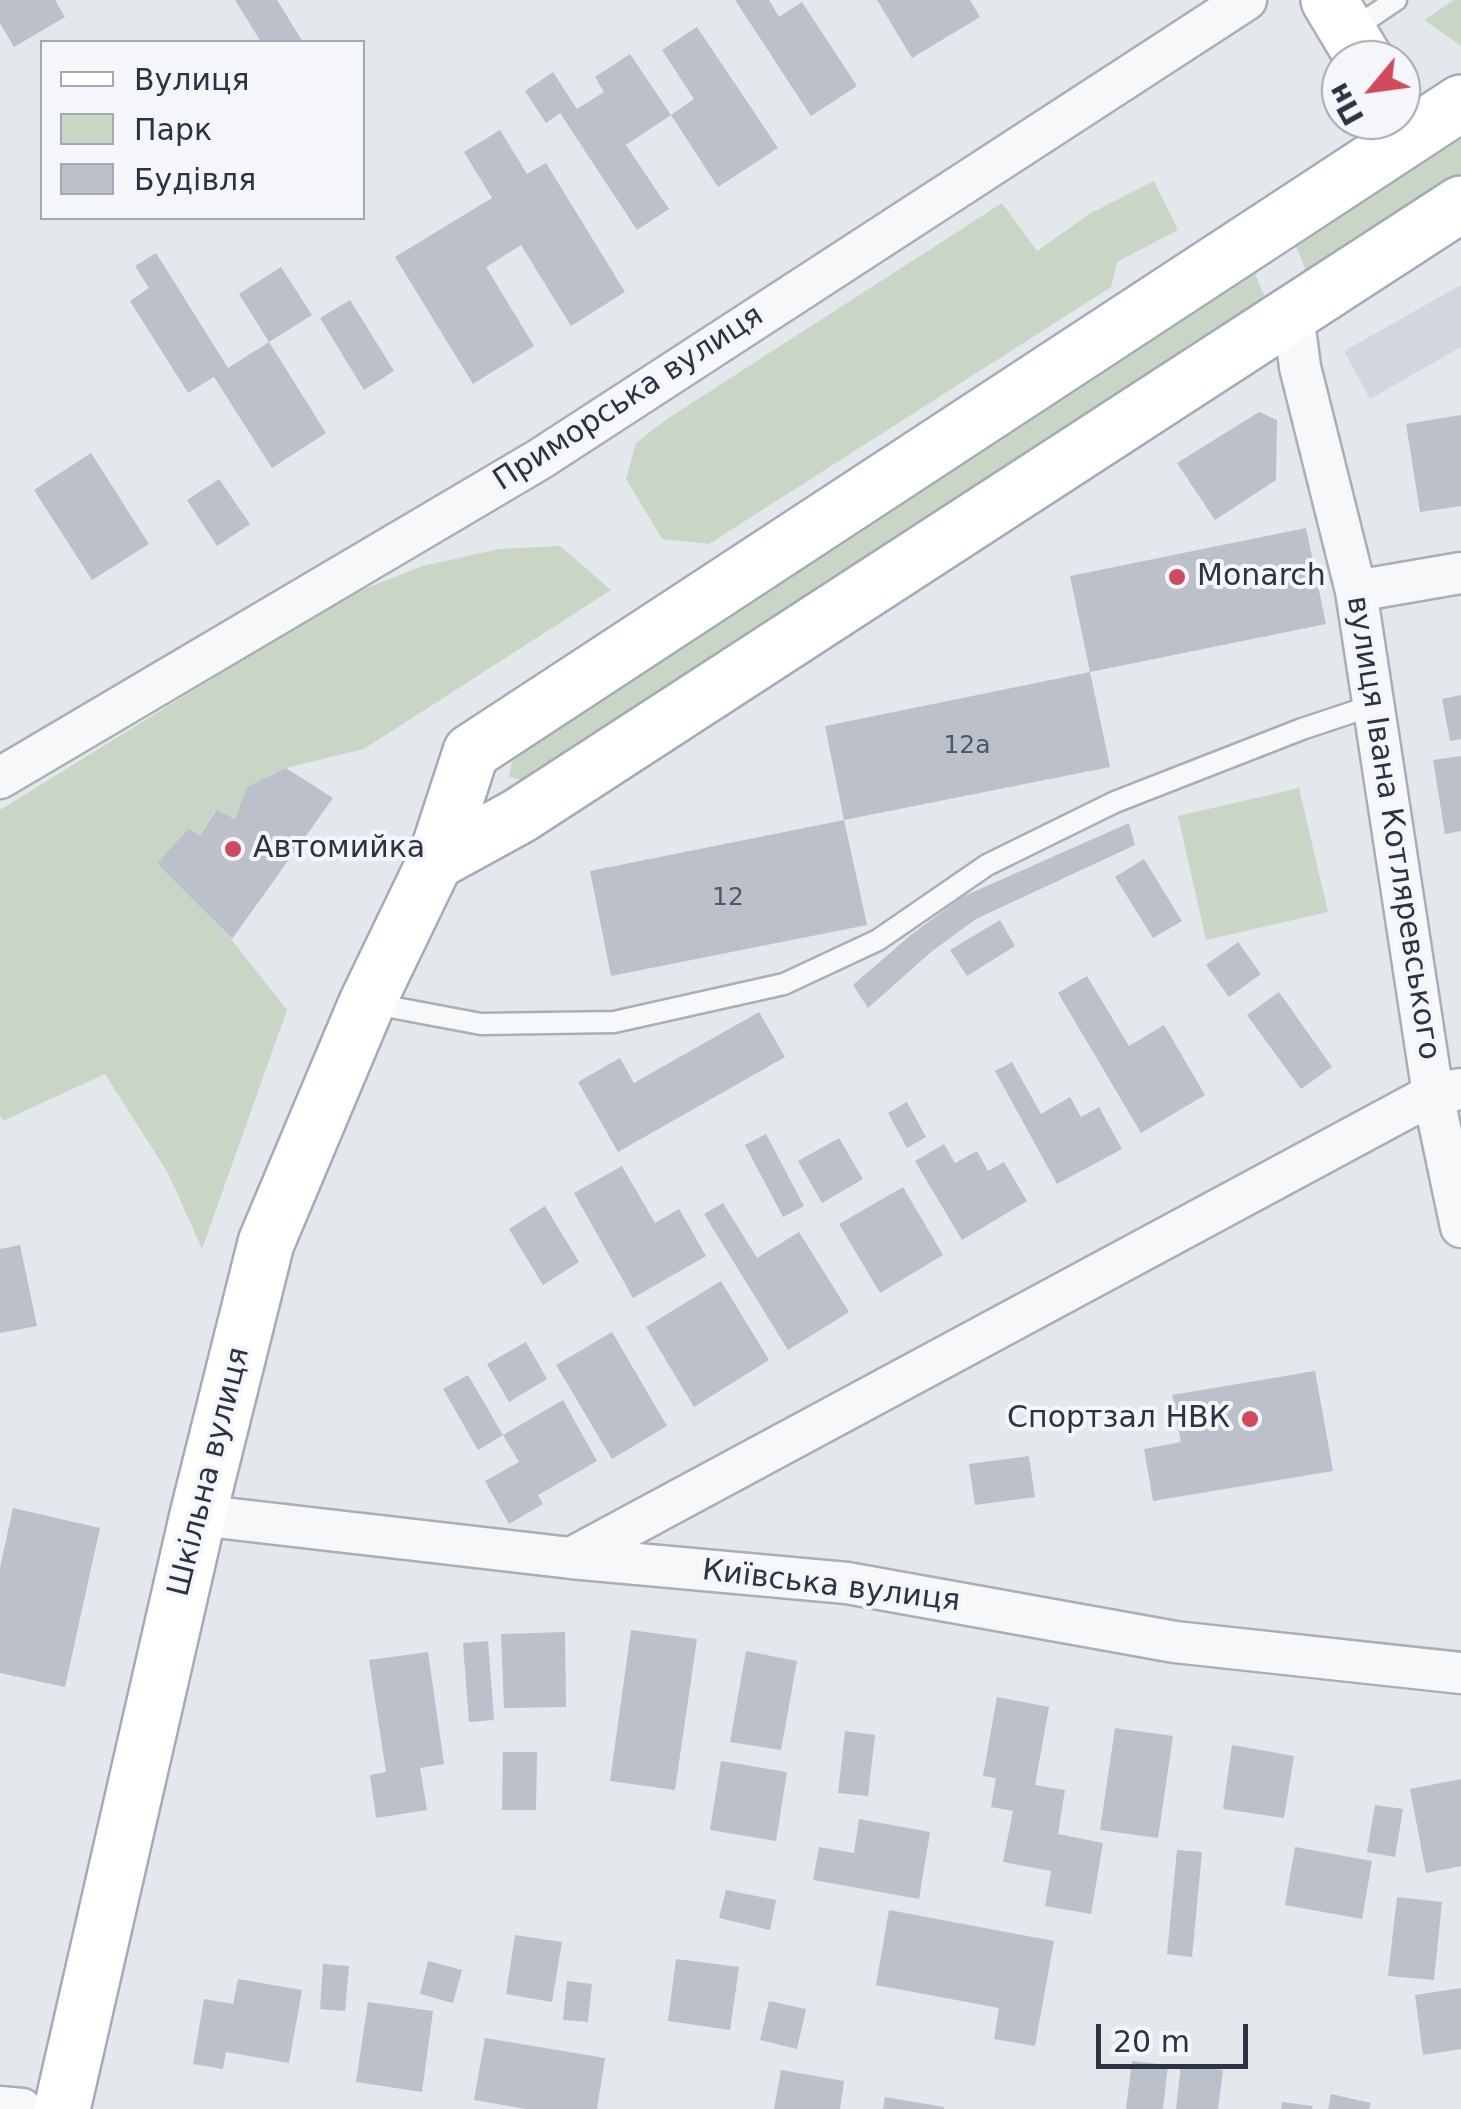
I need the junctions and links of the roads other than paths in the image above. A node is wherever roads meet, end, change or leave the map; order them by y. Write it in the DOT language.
graph roads {
  1 [pos="1246,0"];
  2 [pos="1396,0"];
  3 [pos="1347,31"];
  4 [pos="1461,103"];
  5 [pos="1421,121"];
  6 [pos="1388,140"];
  7 [pos="1461,204"];
  8 [pos="1292,313"];
  9 [pos="1461,573"];
  10 [pos="1356,591"];
  11 [pos="1374,705"];
  12 [pos="471,752"];
  13 [pos="0,778"];
  14 [pos="520,816"];
  15 [pos="435,862"];
  16 [pos="367,1003"];
  17 [pos="1447,1091"];
  18 [pos="1461,1227"];
  19 [pos="198,1515"];
  20 [pos="571,1558"];
  21 [pos="1461,1674"];
  22 [pos="0,2107"];
  23 [pos="22,2109"];
  24 [pos="62,2109"];
  1 -- 13 [label="street, Приморська вулиця"];
  2 -- 3 [label="lane"];
  4 -- 5 [label="main road"];
  6 -- 12 [label="main road"];
  7 -- 8 [label="main road"];
  8 -- 10 [label="street, вулиця Івана Котляревського"];
  8 -- 14 [label="main road"];
  9 -- 10 [label="street"];
  10 -- 11 [label="street, вулиця Івана Котляревського"];
  11 -- 16 [label="lane"];
  11 -- 17 [label="street, вулиця Івана Котляревського"];
  12 -- 14 [label="main road"];
  12 -- 15 [label="main road, Шкільна вулиця"];
  14 -- 15 [label="main road"];
  15 -- 16 [label="main road, Шкільна вулиця"];
  16 -- 19 [label="main road, Шкільна вулиця"];
  17 -- 18 [label="street, вулиця Івана Котляревського"];
  17 -- 20 [label="street"];
  19 -- 20 [label="street, Київська вулиця"];
  19 -- 24 [label="main road, Шкільна вулиця"];
  20 -- 21 [label="street, Київська вулиця"];
  22 -- 23 [label="street"];
}
